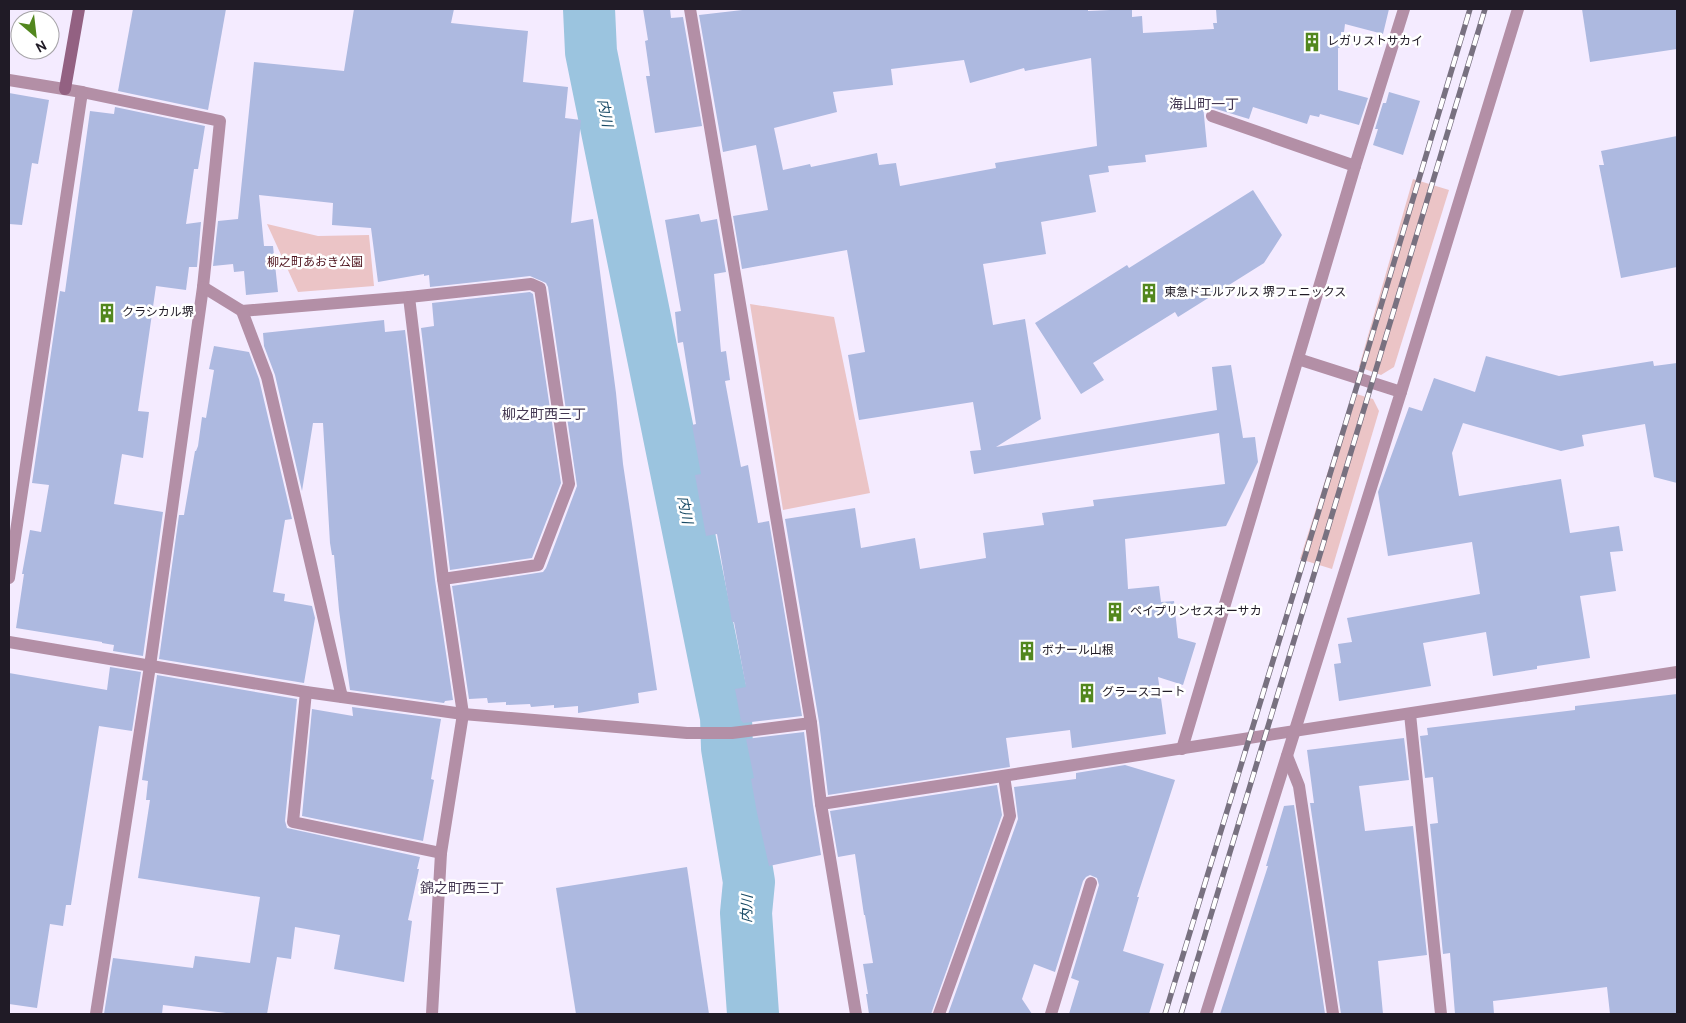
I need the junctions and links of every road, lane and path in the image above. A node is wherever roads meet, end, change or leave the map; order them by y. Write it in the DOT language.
graph roads {
  1 [pos="78,9"];
  2 [pos="690,9"];
  3 [pos="1404,9"];
  4 [pos="1518,9"];
  5 [pos="9,80"];
  6 [pos="65,89"];
  7 [pos="82,92"];
  8 [pos="1212,116"];
  9 [pos="1355,166"];
  10 [pos="203,287"];
  11 [pos="409,297"];
  12 [pos="242,311"];
  13 [pos="1298,359"];
  14 [pos="1401,392"];
  15 [pos="9,578"];
  16 [pos="443,579"];
  17 [pos="9,642"];
  18 [pos="150,666"];
  19 [pos="1677,672"];
  20 [pos="306,692"];
  21 [pos="342,697"];
  22 [pos="463,714"];
  23 [pos="1410,714"];
  24 [pos="811,723"];
  25 [pos="1296,731"];
  26 [pos="1182,748"];
  27 [pos="1286,756"];
  28 [pos="1004,776"];
  29 [pos="821,804"];
  30 [pos="441,853"];
  31 [pos="1091,883"];
  32 [pos="96,1014"];
  33 [pos="432,1014"];
  34 [pos="856,1014"];
  35 [pos="939,1014"];
  36 [pos="1051,1014"];
  37 [pos="1206,1014"];
  38 [pos="1333,1014"];
  39 [pos="1441,1014"];
  1 -- 6 [label="street"];
  2 -- 24 [label="street"];
  3 -- 9 [label="street"];
  4 -- 14 [label="street"];
  5 -- 6 [label="street"];
  6 -- 7 [label="street"];
  7 -- 10 [label="street"];
  7 -- 15 [label="street"];
  8 -- 9 [label="street"];
  9 -- 13 [label="street"];
  10 -- 12 [label="street"];
  10 -- 18 [label="street"];
  11 -- 12 [label="street"];
  11 -- 16 [label="street"];
  11 -- 16 [label="street"];
  12 -- 21 [label="street"];
  13 -- 14 [label="street"];
  13 -- 26 [label="street"];
  14 -- 25 [label="street"];
  16 -- 22 [label="street"];
  17 -- 18 [label="street"];
  18 -- 20 [label="street"];
  18 -- 32 [label="street"];
  19 -- 23 [label="street"];
  20 -- 21 [label="street"];
  20 -- 30 [label="street"];
  21 -- 22 [label="street"];
  22 -- 24 [label="street"];
  22 -- 30 [label="street"];
  23 -- 25 [label="street"];
  23 -- 39 [label="street"];
  24 -- 29 [label="street"];
  25 -- 26 [label="street"];
  25 -- 27 [label="street"];
  26 -- 28 [label="street"];
  27 -- 37 [label="street"];
  27 -- 38 [label="street"];
  28 -- 29 [label="street"];
  28 -- 35 [label="street"];
  29 -- 34 [label="street"];
  30 -- 33 [label="street"];
  31 -- 36 [label="street"];
}
